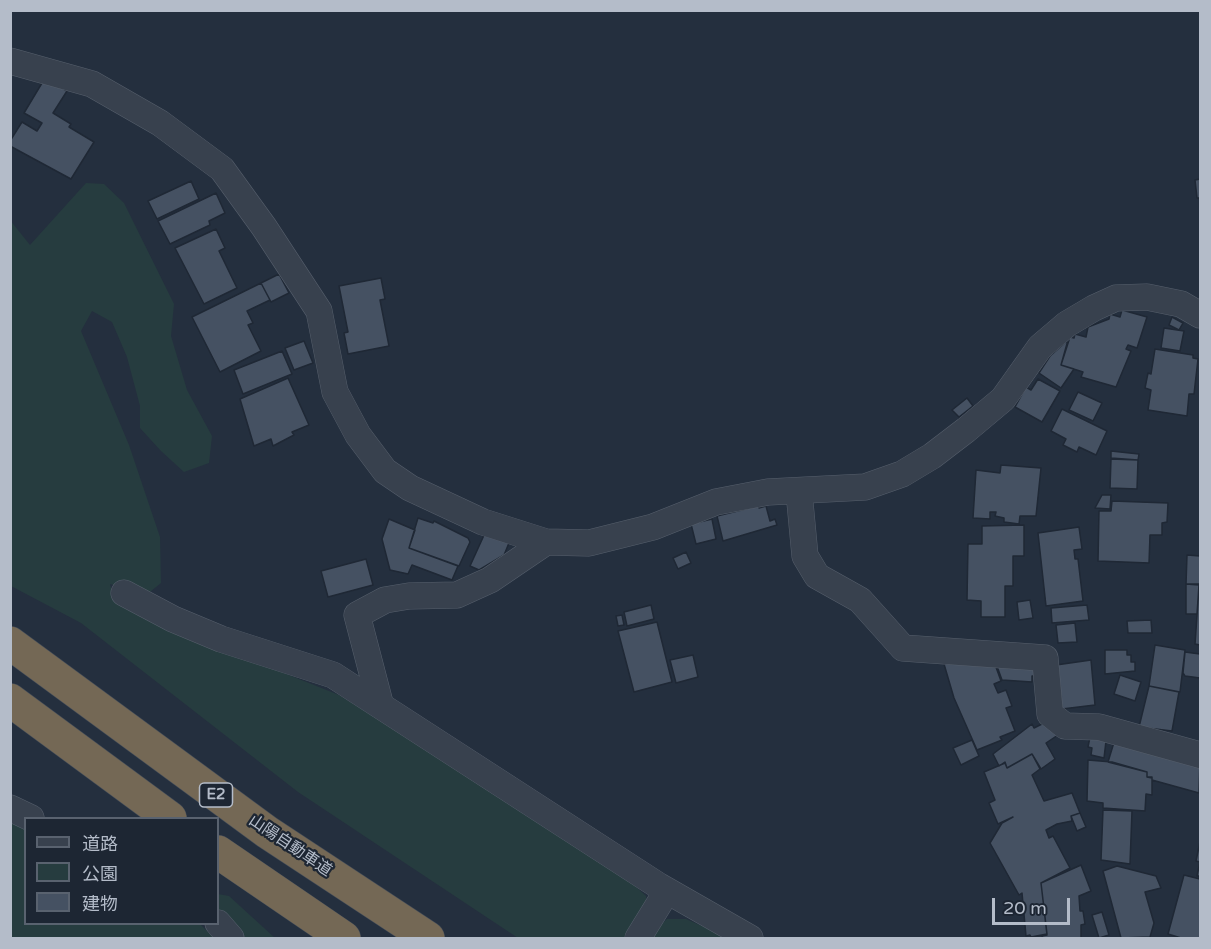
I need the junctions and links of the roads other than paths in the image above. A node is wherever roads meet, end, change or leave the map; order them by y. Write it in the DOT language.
graph roads {
  1 [pos="10,61"];
  2 [pos="1200,315"];
  3 [pos="799,492"];
  4 [pos="546,542"];
  5 [pos="124,593"];
  6 [pos="16,646"];
  7 [pos="10,700"];
  8 [pos="380,703"];
  9 [pos="1200,755"];
  10 [pos="10,808"];
  11 [pos="27,817"];
  12 [pos="167,817"];
  13 [pos="219,853"];
  14 [pos="667,891"];
  15 [pos="219,924"];
  16 [pos="231,939"];
  17 [pos="344,939"];
  18 [pos="428,939"];
  19 [pos="638,939"];
  20 [pos="750,939"];
  1 -- 4 [label="street"];
  2 -- 3 [label="street"];
  3 -- 4 [label="street"];
  3 -- 9 [label="street"];
  4 -- 8 [label="street"];
  5 -- 8 [label="street"];
  6 -- 18 [label="highway, 山陽自動車道 / E2"];
  7 -- 12 [label="highway"];
  8 -- 14 [label="street"];
  10 -- 11 [label="street"];
  13 -- 17 [label="highway"];
  14 -- 19 [label="street"];
  14 -- 20 [label="street"];
  15 -- 16 [label="street"];
}
